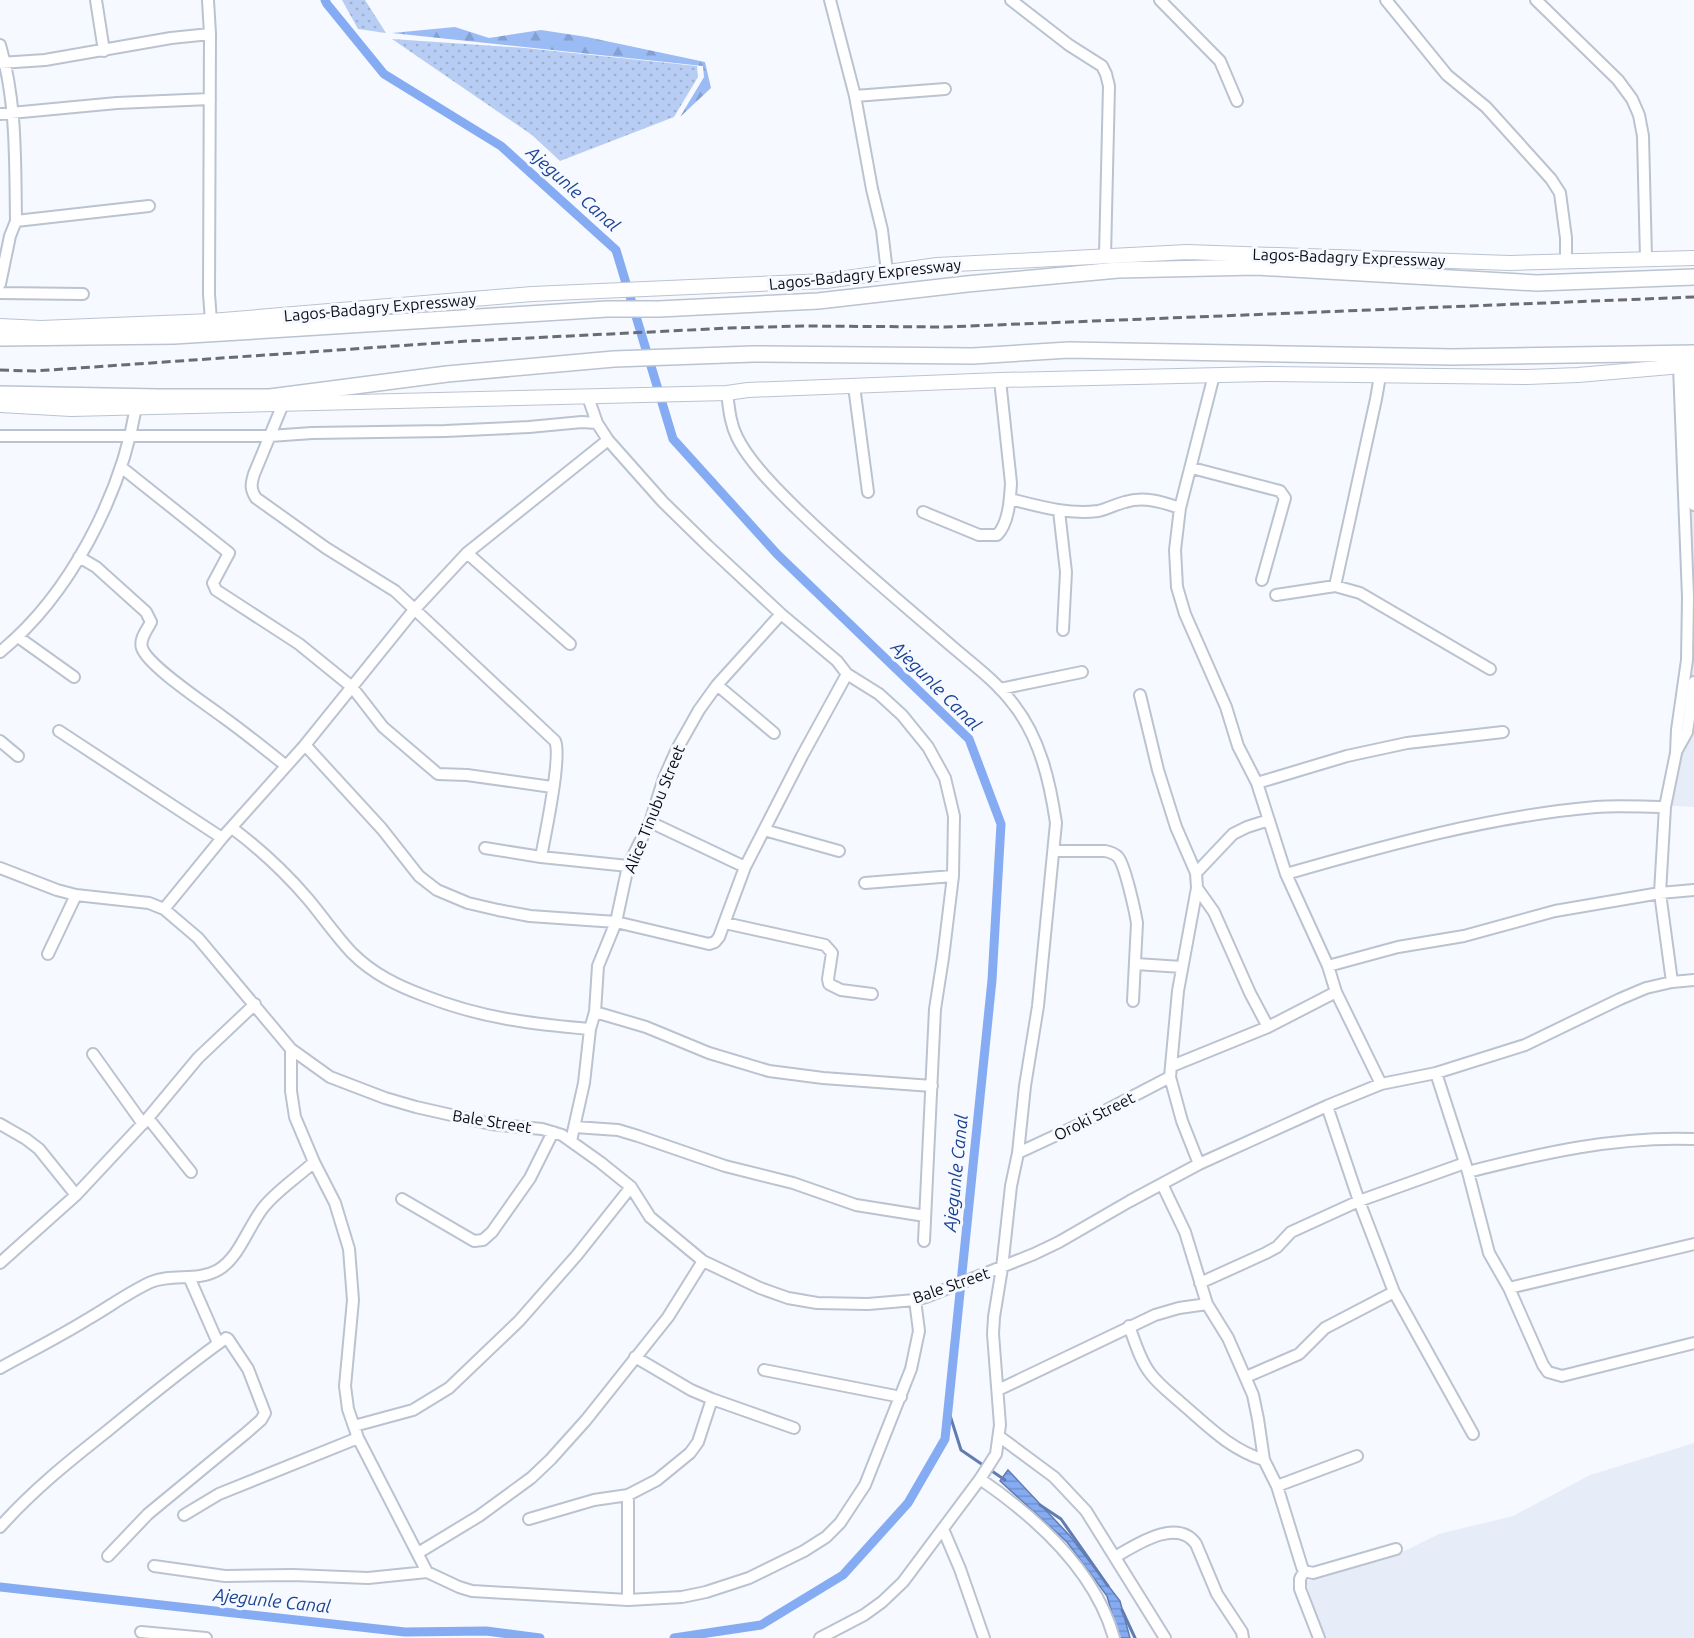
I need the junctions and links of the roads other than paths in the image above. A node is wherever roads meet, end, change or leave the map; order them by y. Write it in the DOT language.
graph roads {
  1 [pos="96,0"];
  2 [pos="208,0"];
  3 [pos="830,0"];
  4 [pos="1011,0"];
  5 [pos="1160,0"];
  6 [pos="1386,0"];
  7 [pos="1536,0"];
  8 [pos="210,34"];
  9 [pos="0,45"];
  10 [pos="104,51"];
  11 [pos="3,63"];
  12 [pos="945,89"];
  13 [pos="855,96"];
  14 [pos="210,99"];
  15 [pos="1237,101"];
  16 [pos="13,113"];
  17 [pos="0,114"];
  18 [pos="149,206"];
  19 [pos="16,221"];
  20 [pos="5,235"];
  21 [pos="1105,256"];
  22 [pos="1646,258"];
  23 [pos="1694,258"];
  24 [pos="1566,261"];
  25 [pos="887,272"];
  26 [pos="1694,277"];
  27 [pos="0,284"];
  28 [pos="0,292"];
  29 [pos="83,294"];
  30 [pos="211,321"];
  31 [pos="0,326"];
  32 [pos="0,338"];
  33 [pos="1689,362"];
  34 [pos="1214,375"];
  35 [pos="1380,376"];
  36 [pos="1000,380"];
  37 [pos="854,386"];
  38 [pos="727,393"];
  39 [pos="0,394"];
  40 [pos="588,397"];
  41 [pos="282,404"];
  42 [pos="0,405"];
  43 [pos="136,407"];
  44 [pos="597,423"];
  45 [pos="0,436"];
  46 [pos="131,436"];
  47 [pos="270,436"];
  48 [pos="608,440"];
  49 [pos="121,467"];
  50 [pos="1192,468"];
  51 [pos="868,492"];
  52 [pos="1010,499"];
  53 [pos="1694,505"];
  54 [pos="1180,508"];
  55 [pos="1059,511"];
  56 [pos="923,512"];
  57 [pos="467,553"];
  58 [pos="79,557"];
  59 [pos="1262,580"];
  60 [pos="1335,586"];
  61 [pos="1276,595"];
  62 [pos="414,610"];
  63 [pos="781,614"];
  64 [pos="1063,630"];
  65 [pos="18,637"];
  66 [pos="570,644"];
  67 [pos="0,652"];
  68 [pos="1490,669"];
  69 [pos="1082,672"];
  70 [pos="847,674"];
  71 [pos="74,677"];
  72 [pos="1694,682"];
  73 [pos="717,685"];
  74 [pos="352,687"];
  75 [pos="1000,689"];
  76 [pos="1140,695"];
  77 [pos="1691,699"];
  78 [pos="59,731"];
  79 [pos="1503,732"];
  80 [pos="774,733"];
  81 [pos="0,741"];
  82 [pos="305,745"];
  83 [pos="1676,753"];
  84 [pos="18,756"];
  85 [pos="285,765"];
  86 [pos="1257,783"];
  87 [pos="552,787"];
  88 [pos="1665,807"];
  89 [pos="1269,820"];
  90 [pos="650,822"];
  91 [pos="232,828"];
  92 [pos="764,830"];
  93 [pos="222,838"];
  94 [pos="485,848"];
  95 [pos="839,851"];
  96 [pos="1054,851"];
  97 [pos="541,857"];
  98 [pos="628,866"];
  99 [pos="746,867"];
  100 [pos="1,870"];
  101 [pos="1196,873"];
  102 [pos="1286,874"];
  103 [pos="953,876"];
  104 [pos="866,883"];
  105 [pos="1197,888"];
  106 [pos="1694,890"];
  107 [pos="1660,893"];
  108 [pos="76,895"];
  109 [pos="164,909"];
  110 [pos="616,922"];
  111 [pos="725,923"];
  112 [pos="48,954"];
  113 [pos="1136,964"];
  114 [pos="1328,966"];
  115 [pos="1182,968"];
  116 [pos="1694,980"];
  117 [pos="1672,982"];
  118 [pos="1336,992"];
  119 [pos="872,993"];
  120 [pos="1134,1001"];
  121 [pos="255,1004"];
  122 [pos="595,1012"];
  123 [pos="1268,1027"];
  124 [pos="591,1029"];
  125 [pos="291,1049"];
  126 [pos="93,1054"];
  127 [pos="1171,1071"];
  128 [pos="1436,1073"];
  129 [pos="1381,1084"];
  130 [pos="932,1086"];
  131 [pos="1327,1106"];
  132 [pos="146,1121"];
  133 [pos="0,1124"];
  134 [pos="575,1126"];
  135 [pos="552,1131"];
  136 [pos="1694,1139"];
  137 [pos="571,1141"];
  138 [pos="1018,1153"];
  139 [pos="314,1162"];
  140 [pos="1199,1164"];
  141 [pos="1467,1167"];
  142 [pos="191,1172"];
  143 [pos="1162,1184"];
  144 [pos="631,1187"];
  145 [pos="76,1195"];
  146 [pos="402,1199"];
  147 [pos="1359,1202"];
  148 [pos="925,1216"];
  149 [pos="924,1241"];
  150 [pos="1694,1244"];
  151 [pos="703,1261"];
  152 [pos="0,1263"];
  153 [pos="1002,1268"];
  154 [pos="189,1278"];
  155 [pos="1200,1283"];
  156 [pos="1509,1288"];
  157 [pos="1394,1292"];
  158 [pos="921,1299"];
  159 [pos="1207,1304"];
  160 [pos="1129,1326"];
  161 [pos="1694,1343"];
  162 [pos="218,1344"];
  163 [pos="635,1357"];
  164 [pos="0,1368"];
  165 [pos="764,1370"];
  166 [pos="1246,1377"];
  167 [pos="998,1390"];
  168 [pos="901,1397"];
  169 [pos="712,1399"];
  170 [pos="354,1426"];
  171 [pos="794,1428"];
  172 [pos="1473,1434"];
  173 [pos="1000,1437"];
  174 [pos="358,1438"];
  175 [pos="1357,1456"];
  176 [pos="1264,1460"];
  177 [pos="983,1475"];
  178 [pos="1277,1486"];
  179 [pos="628,1495"];
  180 [pos="184,1515"];
  181 [pos="529,1519"];
  182 [pos="0,1527"];
  183 [pos="943,1529"];
  184 [pos="1396,1549"];
  185 [pos="418,1553"];
  186 [pos="108,1556"];
  187 [pos="1115,1557"];
  188 [pos="154,1566"];
  189 [pos="1304,1570"];
  190 [pos="428,1572"];
  191 [pos="628,1600"];
  192 [pos="141,1632"];
  193 [pos="206,1638"];
  194 [pos="820,1638"];
  195 [pos="984,1638"];
  196 [pos="1114,1638"];
  197 [pos="1165,1638"];
  198 [pos="1243,1638"];
  199 [pos="1319,1638"];
  1 -- 10 [label="street"];
  2 -- 8 [label="street"];
  3 -- 13 [label="street"];
  4 -- 21 [label="street"];
  5 -- 15 [label="street"];
  6 -- 24 [label="street"];
  7 -- 22 [label="street"];
  8 -- 10 [label="street"];
  8 -- 14 [label="street"];
  9 -- 11 [label="street"];
  10 -- 11 [label="street"];
  11 -- 16 [label="street"];
  12 -- 13 [label="street"];
  13 -- 25 [label="street"];
  14 -- 16 [label="street"];
  14 -- 30 [label="street"];
  16 -- 17 [label="street"];
  16 -- 19 [label="street"];
  18 -- 19 [label="street"];
  19 -- 20 [label="street"];
  20 -- 27 [label="street"];
  21 -- 24 [label="main road, Lagos-Badagry Expressway"];
  21 -- 25 [label="main road, Lagos-Badagry Expressway"];
  22 -- 23 [label="main road, Lagos-Badagry Expressway"];
  22 -- 24 [label="main road, Lagos-Badagry Expressway"];
  25 -- 30 [label="main road, Lagos-Badagry Expressway"];
  26 -- 32 [label="highway, Lagos-Badagry Expressway"];
  28 -- 29 [label="street"];
  30 -- 31 [label="main road, Lagos-Badagry Expressway"];
  33 -- 35 [label="main road"];
  33 -- 39 [label="highway"];
  33 -- 53 [label="street"];
  33 -- 77 [label="street"];
  34 -- 35 [label="main road"];
  34 -- 36 [label="main road"];
  34 -- 50 [label="street"];
  35 -- 60 [label="street"];
  36 -- 37 [label="main road"];
  36 -- 52 [label="street"];
  37 -- 38 [label="main road"];
  37 -- 51 [label="street"];
  38 -- 40 [label="main road"];
  38 -- 75 [label="street"];
  40 -- 41 [label="main road"];
  40 -- 44 [label="street"];
  41 -- 43 [label="main road"];
  41 -- 47 [label="street"];
  42 -- 43 [label="main road"];
  43 -- 46 [label="street"];
  44 -- 47 [label="street"];
  44 -- 48 [label="street"];
  45 -- 46 [label="street"];
  46 -- 47 [label="street"];
  46 -- 49 [label="street"];
  47 -- 62 [label="street"];
  48 -- 57 [label="street"];
  48 -- 63 [label="street"];
  49 -- 58 [label="street"];
  49 -- 74 [label="street"];
  50 -- 54 [label="street"];
  50 -- 59 [label="street"];
  52 -- 55 [label="street"];
  52 -- 56 [label="street"];
  54 -- 55 [label="street"];
  54 -- 86 [label="street"];
  55 -- 64 [label="street"];
  57 -- 62 [label="street"];
  57 -- 66 [label="street"];
  58 -- 65 [label="street"];
  58 -- 85 [label="street"];
  60 -- 61 [label="street"];
  60 -- 68 [label="street"];
  62 -- 74 [label="street"];
  62 -- 87 [label="street"];
  63 -- 70 [label="street"];
  63 -- 73 [label="street, Alice Tinubu Street"];
  65 -- 67 [label="street"];
  65 -- 71 [label="street"];
  69 -- 75 [label="street"];
  70 -- 92 [label="street"];
  70 -- 103 [label="street"];
  72 -- 77 [label="street"];
  73 -- 80 [label="street"];
  73 -- 90 [label="street, Alice Tinubu Street"];
  74 -- 82 [label="street"];
  74 -- 87 [label="street"];
  75 -- 96 [label="street"];
  76 -- 101 [label="street"];
  77 -- 83 [label="street"];
  77 -- 83 [label="street"];
  78 -- 93 [label="street"];
  79 -- 86 [label="street"];
  81 -- 84 [label="street"];
  82 -- 85 [label="street"];
  82 -- 110 [label="street"];
  83 -- 88 [label="street"];
  85 -- 91 [label="street"];
  86 -- 89 [label="street"];
  87 -- 97 [label="street"];
  88 -- 102 [label="street"];
  88 -- 107 [label="street"];
  89 -- 101 [label="street"];
  89 -- 102 [label="street"];
  90 -- 98 [label="street, Alice Tinubu Street"];
  90 -- 99 [label="street"];
  91 -- 93 [label="street"];
  91 -- 124 [label="street"];
  92 -- 95 [label="street"];
  92 -- 99 [label="street"];
  93 -- 109 [label="street"];
  94 -- 97 [label="street"];
  96 -- 113 [label="street"];
  96 -- 138 [label="street"];
  97 -- 98 [label="street"];
  98 -- 110 [label="street, Alice Tinubu Street"];
  99 -- 111 [label="street"];
  100 -- 108 [label="street, Bale Street"];
  101 -- 105 [label="street"];
  102 -- 114 [label="street"];
  103 -- 104 [label="street"];
  103 -- 130 [label="street"];
  105 -- 115 [label="street"];
  105 -- 123 [label="street"];
  106 -- 107 [label="street"];
  107 -- 114 [label="street"];
  107 -- 117 [label="street"];
  108 -- 109 [label="street, Bale Street"];
  108 -- 112 [label="street"];
  109 -- 121 [label="street, Bale Street"];
  110 -- 111 [label="street"];
  110 -- 122 [label="street, Alice Tinubu Street"];
  111 -- 119 [label="street"];
  113 -- 115 [label="street"];
  113 -- 120 [label="street"];
  114 -- 118 [label="street"];
  115 -- 127 [label="street"];
  116 -- 117 [label="street, Bale Street"];
  117 -- 128 [label="street, Bale Street"];
  118 -- 123 [label="street, Oroki Street"];
  118 -- 129 [label="street"];
  121 -- 125 [label="street, Bale Street"];
  121 -- 132 [label="street"];
  122 -- 124 [label="street, Alice Tinubu Street"];
  122 -- 130 [label="street"];
  123 -- 127 [label="street, Oroki Street"];
  124 -- 134 [label="street, Alice Tinubu Street"];
  125 -- 135 [label="street, Bale Street"];
  125 -- 139 [label="street"];
  126 -- 132 [label="street"];
  127 -- 138 [label="street, Oroki Street"];
  127 -- 140 [label="street"];
  128 -- 129 [label="street, Bale Street"];
  128 -- 141 [label="street"];
  129 -- 131 [label="street, Bale Street"];
  130 -- 148 [label="street"];
  131 -- 140 [label="street, Bale Street"];
  131 -- 147 [label="street"];
  132 -- 142 [label="street"];
  132 -- 145 [label="street"];
  133 -- 145 [label="street"];
  134 -- 137 [label="street, Alice Tinubu Street"];
  134 -- 148 [label="street"];
  135 -- 137 [label="street, Bale Street"];
  135 -- 146 [label="street"];
  136 -- 141 [label="street"];
  137 -- 144 [label="street, Bale Street"];
  138 -- 153 [label="street"];
  139 -- 154 [label="street"];
  139 -- 170 [label="street"];
  140 -- 143 [label="street, Bale Street"];
  141 -- 147 [label="street"];
  141 -- 156 [label="street"];
  143 -- 153 [label="street, Bale Street"];
  143 -- 155 [label="street"];
  144 -- 151 [label="street, Bale Street"];
  144 -- 170 [label="street"];
  145 -- 152 [label="street"];
  147 -- 155 [label="street"];
  147 -- 157 [label="street"];
  148 -- 149 [label="street"];
  150 -- 156 [label="street"];
  151 -- 158 [label="street, Bale Street"];
  151 -- 163 [label="street"];
  153 -- 158 [label="street, Bale Street"];
  153 -- 167 [label="street"];
  154 -- 162 [label="street"];
  154 -- 164 [label="street"];
  155 -- 159 [label="street"];
  156 -- 161 [label="street"];
  157 -- 166 [label="street"];
  157 -- 172 [label="street"];
  158 -- 168 [label="street"];
  159 -- 160 [label="street"];
  159 -- 166 [label="street"];
  160 -- 167 [label="street"];
  160 -- 176 [label="street"];
  162 -- 182 [label="street"];
  162 -- 186 [label="street"];
  163 -- 169 [label="street"];
  163 -- 185 [label="street"];
  165 -- 168 [label="street"];
  166 -- 176 [label="street"];
  167 -- 173 [label="street"];
  168 -- 191 [label="street"];
  169 -- 171 [label="street"];
  169 -- 179 [label="street"];
  170 -- 174 [label="street"];
  173 -- 177 [label="street"];
  173 -- 187 [label="street"];
  174 -- 180 [label="street"];
  174 -- 185 [label="street"];
  175 -- 178 [label="street"];
  176 -- 178 [label="street"];
  177 -- 183 [label="street"];
  177 -- 196 [label="street"];
  178 -- 189 [label="street"];
  179 -- 181 [label="street"];
  179 -- 191 [label="street"];
  183 -- 194 [label="street"];
  183 -- 195 [label="street"];
  184 -- 189 [label="street"];
  185 -- 190 [label="street"];
  187 -- 197 [label="street"];
  187 -- 198 [label="street"];
  188 -- 190 [label="street"];
  189 -- 199 [label="street"];
  190 -- 191 [label="street"];
  192 -- 193 [label="street"];
}
